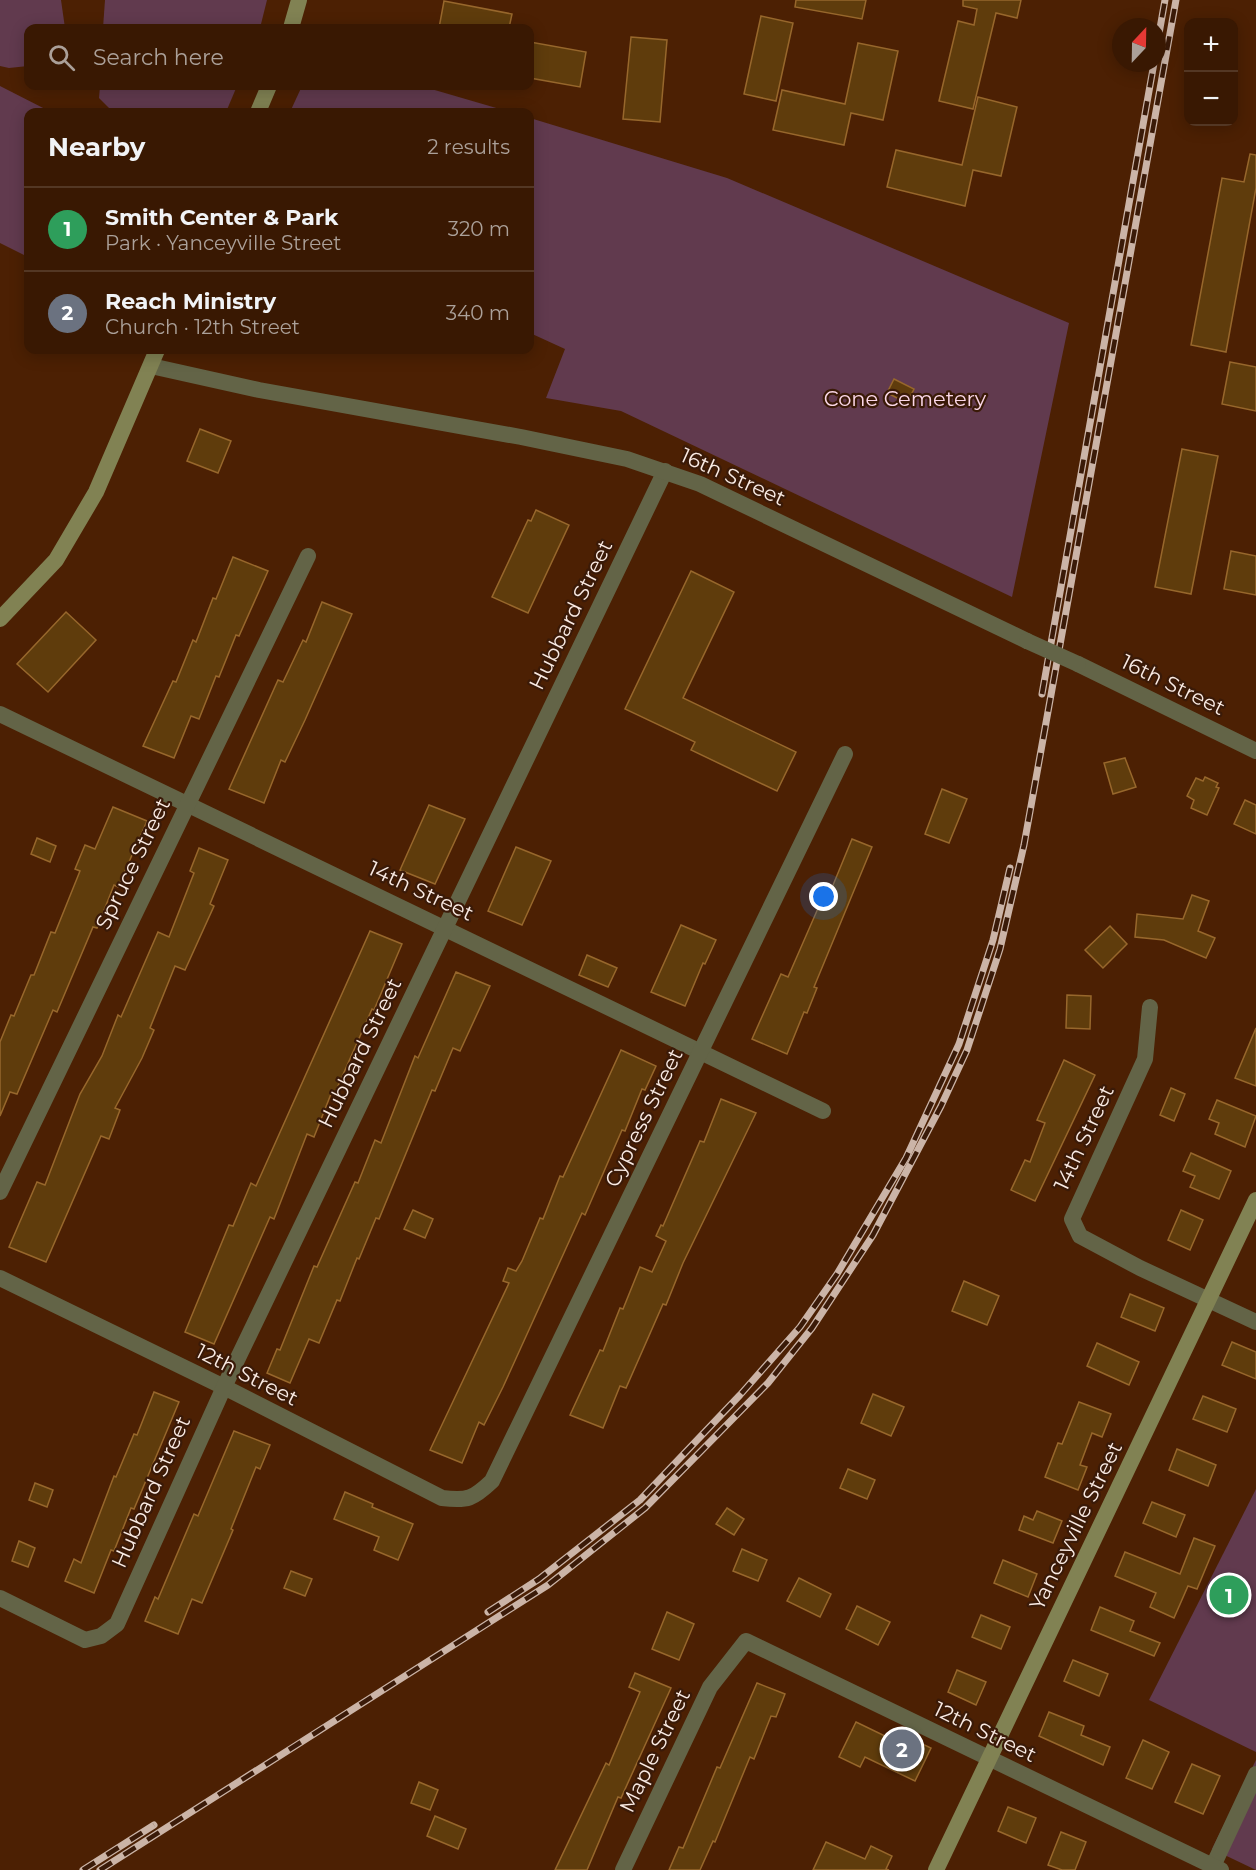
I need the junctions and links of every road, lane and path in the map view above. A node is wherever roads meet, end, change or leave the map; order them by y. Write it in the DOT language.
graph roads {
  1 [pos="299,0"];
  2 [pos="292,24"];
  3 [pos="267,90"];
  4 [pos="260,108"];
  5 [pos="156,354"];
  6 [pos="151,366"];
  7 [pos="665,471"];
  8 [pos="308,556"];
  9 [pos="0,619"];
  10 [pos="0,714"];
  11 [pos="1256,751"];
  12 [pos="845,754"];
  13 [pos="187,805"];
  14 [pos="445,928"];
  15 [pos="1150,1007"];
  16 [pos="702,1051"];
  17 [pos="823,1111"];
  18 [pos="0,1192"];
  19 [pos="1256,1200"];
  20 [pos="0,1278"];
  21 [pos="1209,1299"];
  22 [pos="1256,1322"];
  23 [pos="224,1387"];
  24 [pos="476,1496"];
  25 [pos="0,1598"];
  26 [pos="734,1656"];
  27 [pos="989,1759"];
  28 [pos="1256,1774"];
  29 [pos="1217,1868"];
  30 [pos="623,1870"];
  31 [pos="936,1870"];
  1 -- 2 [label="main road"];
  3 -- 4 [label="main road"];
  5 -- 6 [label="main road"];
  6 -- 7 [label="street, 16th Street"];
  6 -- 9 [label="main road"];
  7 -- 11 [label="street, 16th Street, bridge"];
  7 -- 14 [label="street, Hubbard Street"];
  8 -- 13 [label="street, Spruce Street"];
  10 -- 13 [label="street, 14th Street"];
  12 -- 16 [label="street, Cypress Street"];
  13 -- 14 [label="street, 14th Street"];
  13 -- 18 [label="street, Spruce Street"];
  14 -- 16 [label="street, 14th Street"];
  14 -- 23 [label="street, Hubbard Street"];
  15 -- 21 [label="street, 14th Street"];
  16 -- 17 [label="street, 14th Street"];
  16 -- 24 [label="street, Cypress Street"];
  19 -- 21 [label="main road, Yanceyville Street"];
  20 -- 23 [label="street, 12th Street"];
  21 -- 22 [label="street, 14th Street"];
  21 -- 27 [label="main road, Yanceyville Street"];
  23 -- 24 [label="street, 12th Street"];
  23 -- 25 [label="street, Hubbard Street"];
  26 -- 27 [label="street, 12th Street"];
  26 -- 30 [label="street, Maple Street"];
  27 -- 29 [label="street, 12th Street"];
  27 -- 31 [label="main road, Yanceyville Street"];
  28 -- 29 [label="street"];
}
